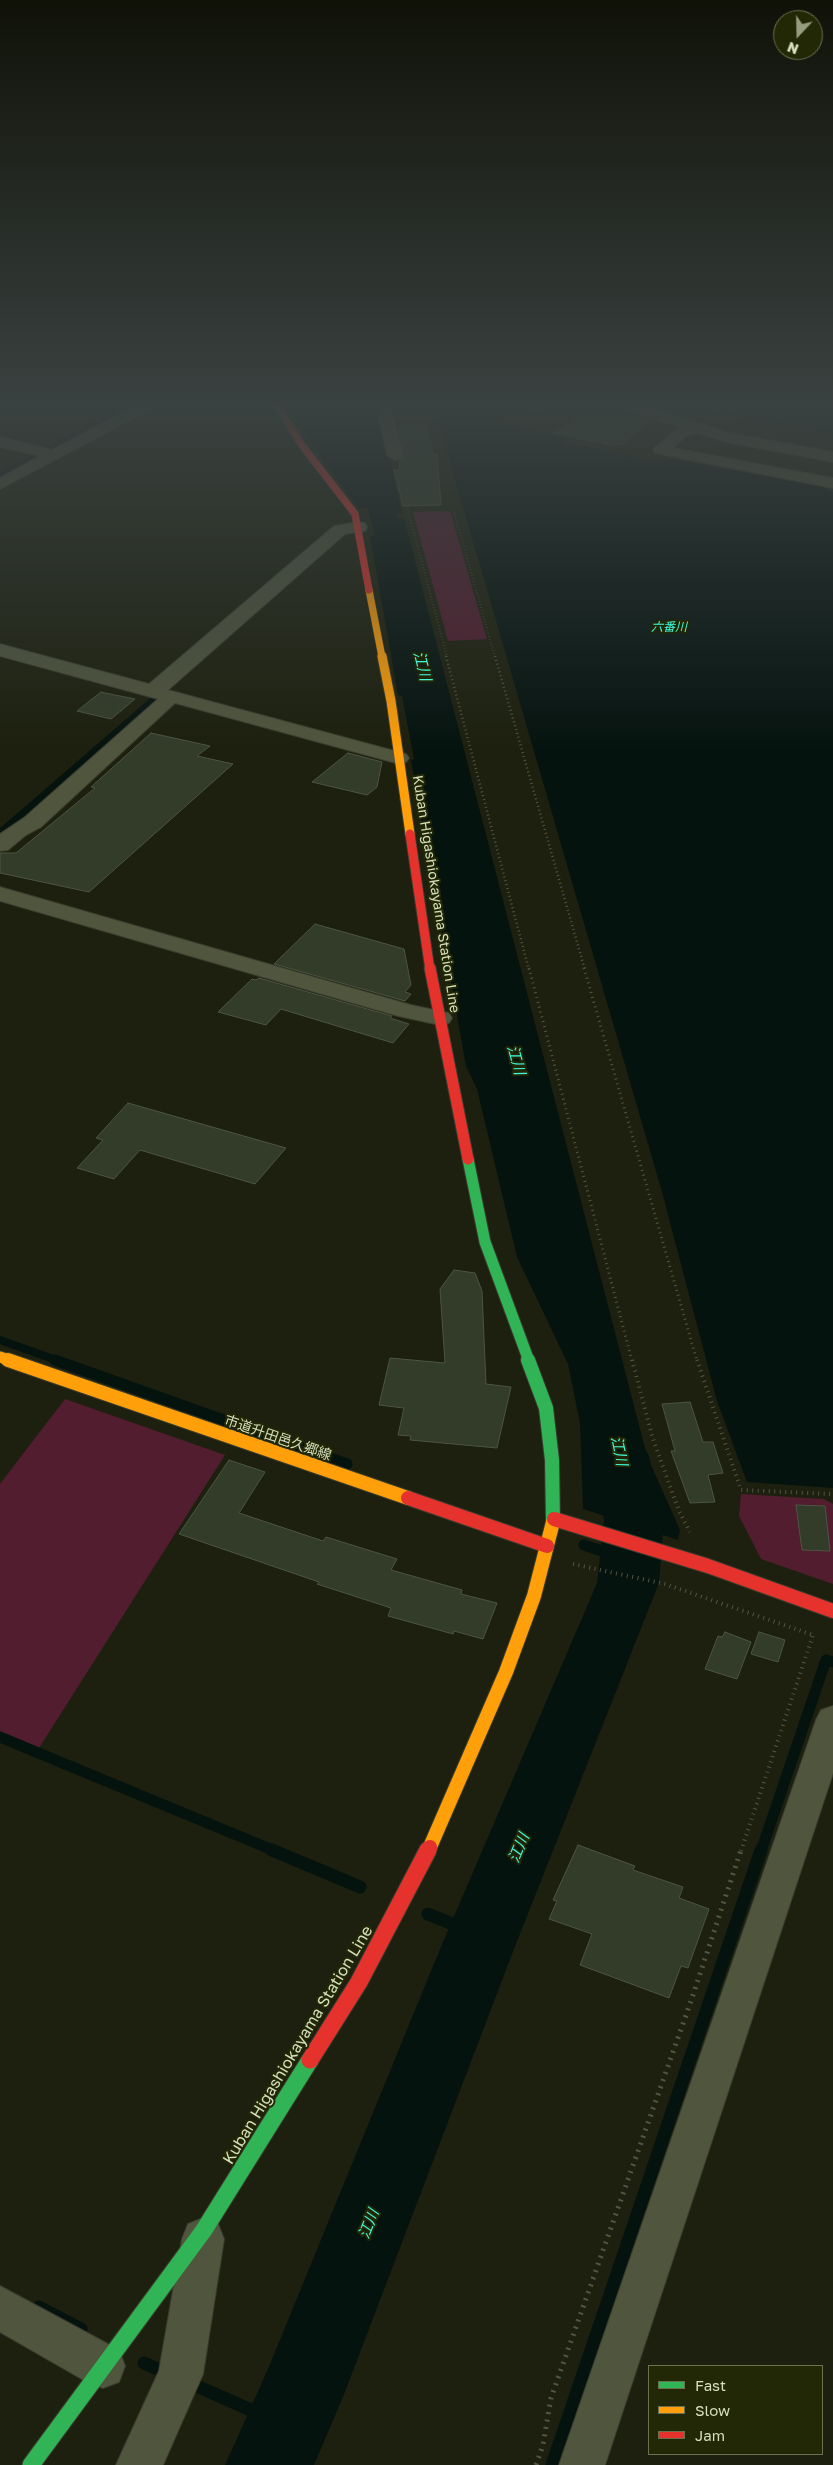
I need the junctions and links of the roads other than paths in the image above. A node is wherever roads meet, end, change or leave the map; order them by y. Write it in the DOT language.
graph roads {
  1 [pos="357,522"];
  2 [pos="359,527"];
  3 [pos="0,650"];
  4 [pos="162,693"];
  5 [pos="399,758"];
  6 [pos="0,845"];
  7 [pos="0,894"];
  8 [pos="440,1018"];
  9 [pos="0,1357"];
  10 [pos="554,1519"];
  11 [pos="547,1546"];
  12 [pos="827,1610"];
  13 [pos="833,1720"];
  14 [pos="204,2230"];
  15 [pos="0,2308"];
  16 [pos="103,2366"];
  17 [pos="30,2465"];
  18 [pos="139,2465"];
  19 [pos="582,2465"];
  1 -- 2 [label="main road, Kuban Higashiokayama Station Line"];
  2 -- 4 [label="street"];
  2 -- 5 [label="main road, Kuban Higashiokayama Station Line"];
  3 -- 4 [label="street"];
  4 -- 5 [label="street"];
  4 -- 6 [label="street"];
  5 -- 8 [label="main road, Kuban Higashiokayama Station Line"];
  7 -- 8 [label="street"];
  8 -- 10 [label="main road, Kuban Higashiokayama Station Line"];
  9 -- 11 [label="main road, 市道升田邑久郷線"];
  10 -- 11 [label="main road, Kuban Higashiokayama Station Line"];
  10 -- 12 [label="main road"];
  11 -- 14 [label="main road, Kuban Higashiokayama Station Line"];
  13 -- 19 [label="street"];
  14 -- 16 [label="main road, Kuban Higashiokayama Station Line"];
  14 -- 18 [label="street"];
  15 -- 16 [label="street"];
  16 -- 17 [label="main road, Kuban Higashiokayama Station Line"];
}
